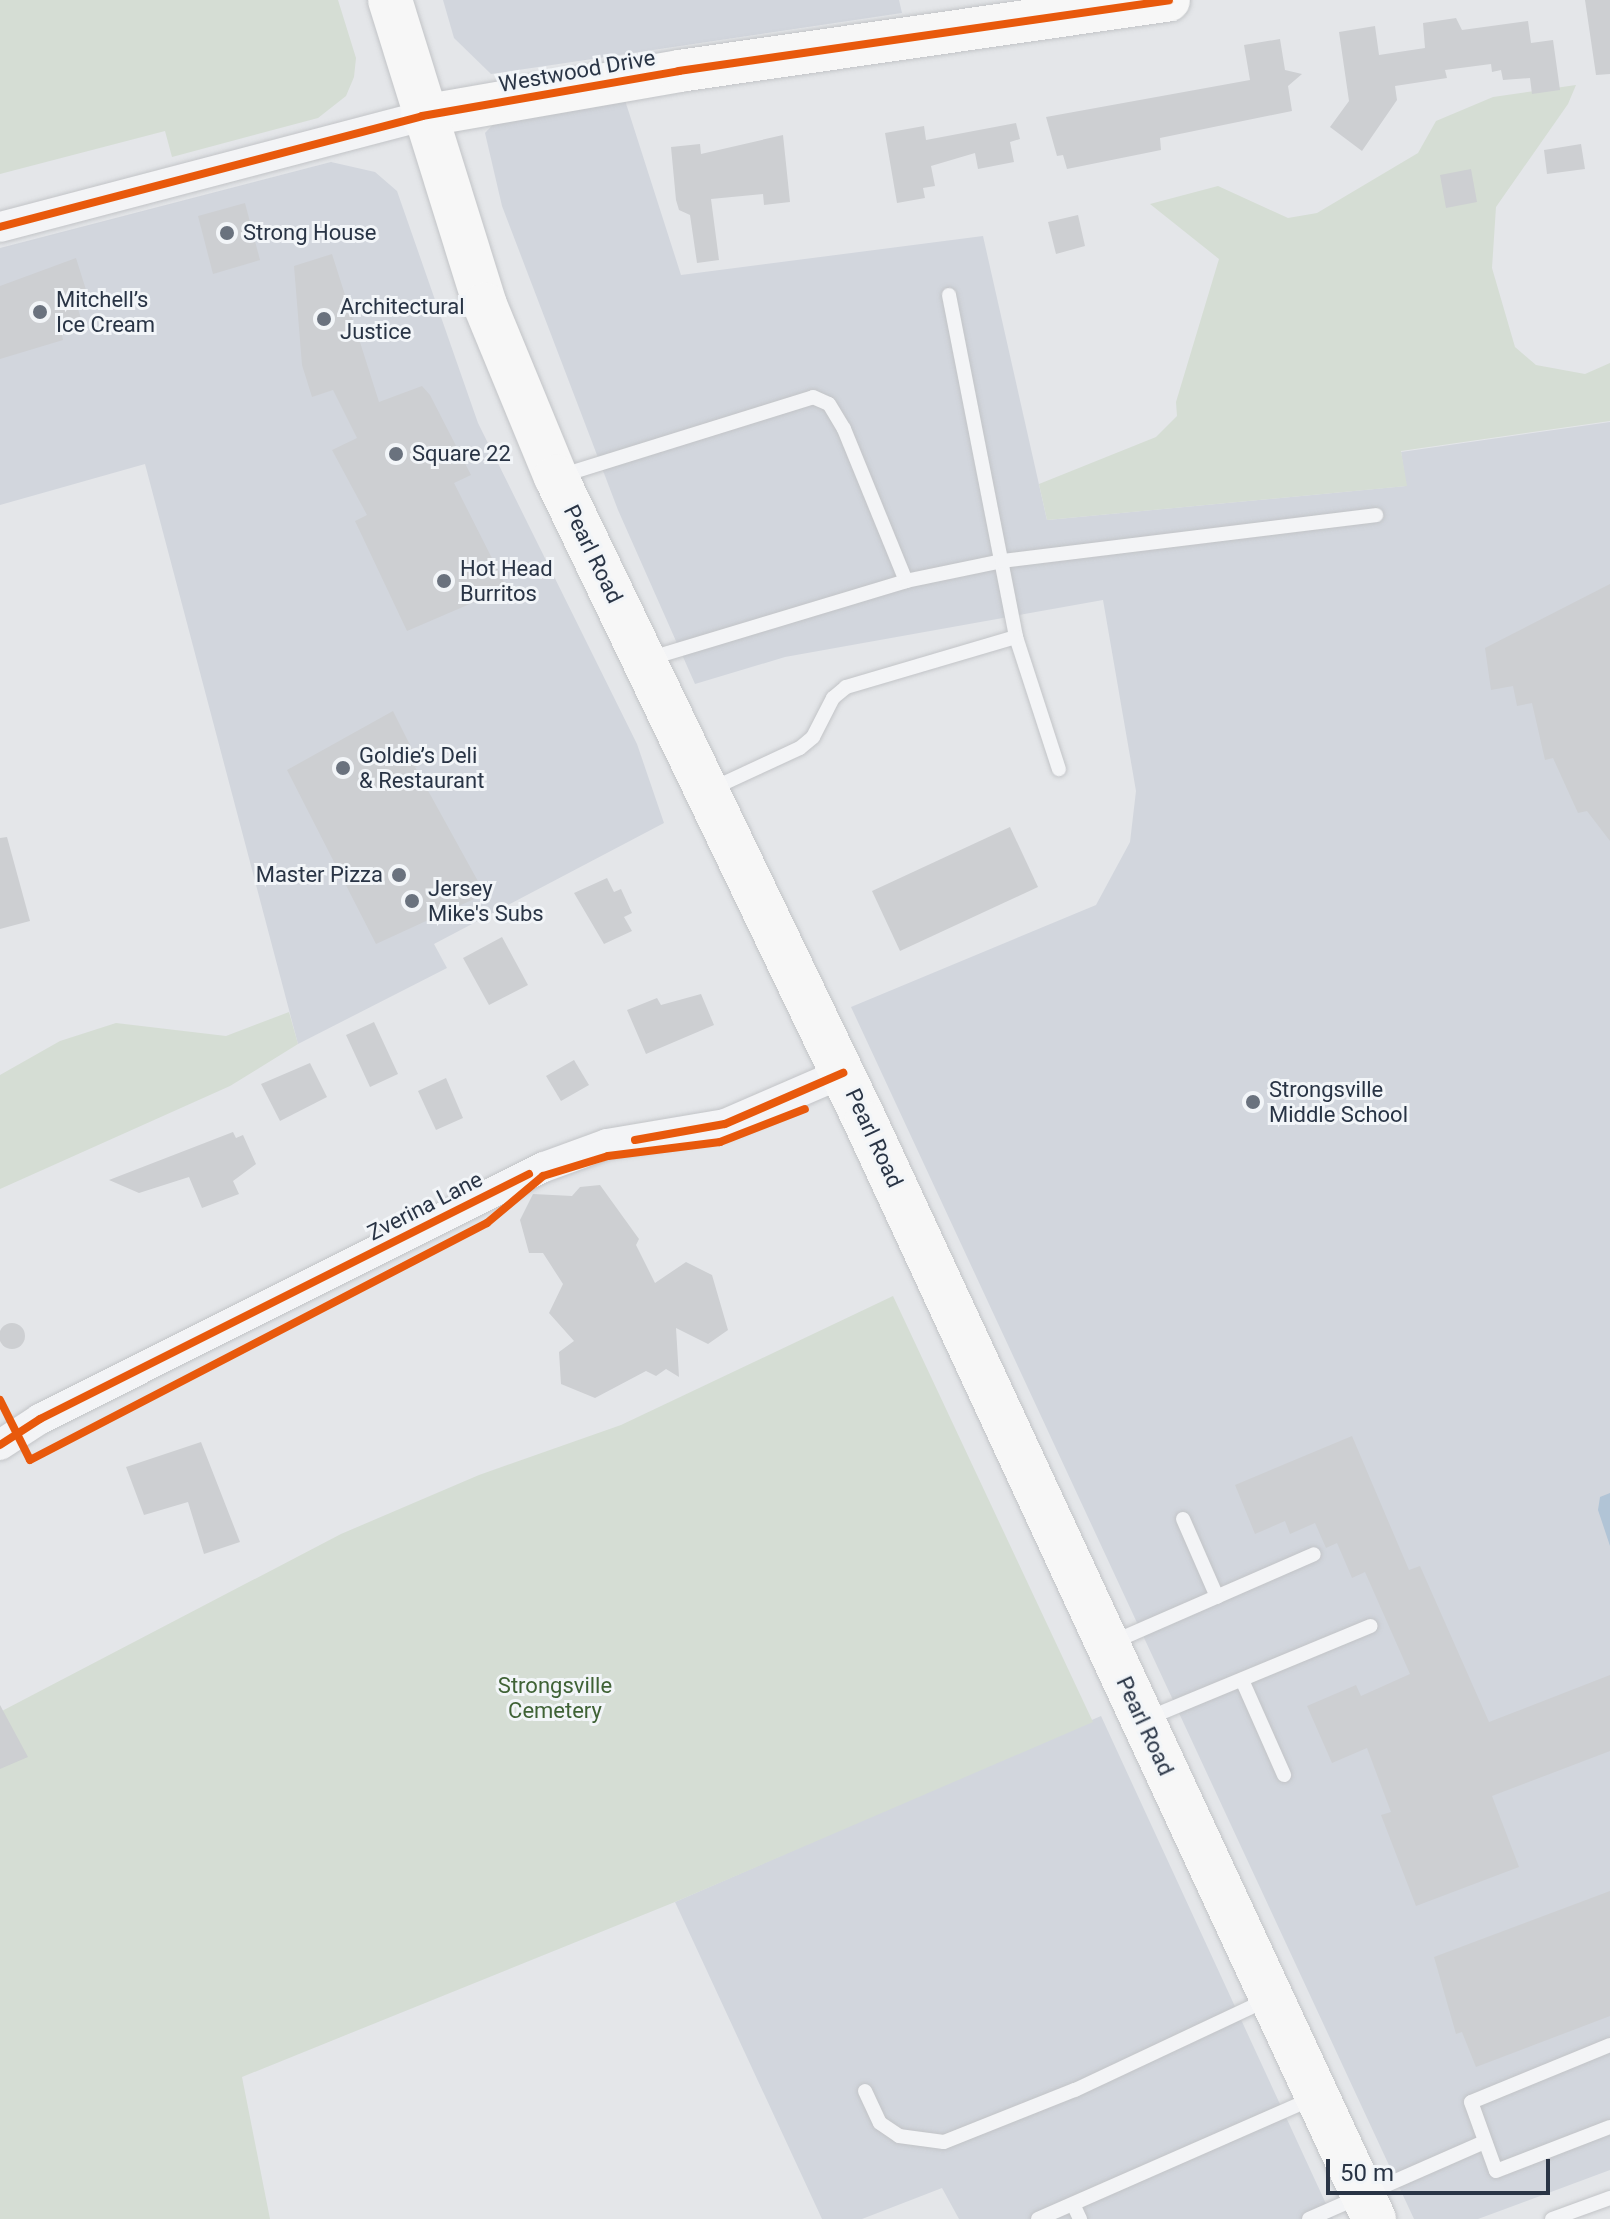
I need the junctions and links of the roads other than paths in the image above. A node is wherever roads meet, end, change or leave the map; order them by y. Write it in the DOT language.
graph roads {
  1 [pos="390,0"];
  2 [pos="1169,0"];
  3 [pos="422,116"];
  4 [pos="0,227"];
  5 [pos="949,295"];
  6 [pos="556,477"];
  7 [pos="1376,515"];
  8 [pos="1002,561"];
  9 [pos="906,581"];
  10 [pos="1016,637"];
  11 [pos="644,661"];
  12 [pos="1059,769"];
  13 [pos="718,786"];
  14 [pos="843,1073"];
  15 [pos="40,1419"];
  16 [pos="0,1431"];
  17 [pos="0,1445"];
  18 [pos="1183,1519"];
  19 [pos="1314,1554"];
  20 [pos="1217,1597"];
  21 [pos="1371,1626"];
  22 [pos="1107,1644"];
  23 [pos="1242,1680"];
  24 [pos="1142,1721"];
  25 [pos="1284,1775"];
  26 [pos="1272,1997"];
  27 [pos="1610,2045"];
  28 [pos="865,2091"];
  29 [pos="1317,2096"];
  30 [pos="1610,2127"];
  31 [pos="1482,2143"];
  32 [pos="1610,2198"];
  33 [pos="1073,2204"];
  34 [pos="1368,2206"];
  35 [pos="1038,2219"];
  36 [pos="1080,2219"];
  37 [pos="1309,2219"];
  38 [pos="1552,2219"];
  1 -- 3 [label="main road, Pearl Road"];
  2 -- 3 [label="street, Westwood Drive"];
  3 -- 4 [label="street, Westwood Drive"];
  3 -- 6 [label="main road, Pearl Road"];
  5 -- 8 [label="lane"];
  6 -- 9 [label="lane"];
  6 -- 11 [label="main road, Pearl Road"];
  7 -- 8 [label="lane"];
  8 -- 9 [label="lane"];
  8 -- 10 [label="lane"];
  9 -- 11 [label="lane"];
  10 -- 12 [label="lane"];
  10 -- 13 [label="lane"];
  11 -- 14 [label="main road, Pearl Road"];
  14 -- 15 [label="street, Zverina Lane"];
  14 -- 22 [label="main road, Pearl Road"];
  15 -- 16 [label="street, Zverina Lane"];
  15 -- 17 [label="street, Zverina Lane"];
  18 -- 20 [label="lane"];
  19 -- 20 [label="lane"];
  20 -- 22 [label="lane"];
  21 -- 23 [label="lane"];
  22 -- 24 [label="main road, Pearl Road"];
  23 -- 24 [label="lane"];
  23 -- 25 [label="lane"];
  24 -- 26 [label="main road, Pearl Road"];
  26 -- 28 [label="lane"];
  26 -- 29 [label="main road, Pearl Road"];
  27 -- 31 [label="lane"];
  29 -- 33 [label="lane"];
  29 -- 34 [label="main road, Pearl Road"];
  30 -- 31 [label="lane"];
  31 -- 34 [label="lane"];
  32 -- 38 [label="lane"];
  33 -- 35 [label="lane"];
  33 -- 36 [label="lane"];
  34 -- 37 [label="lane"];
}
